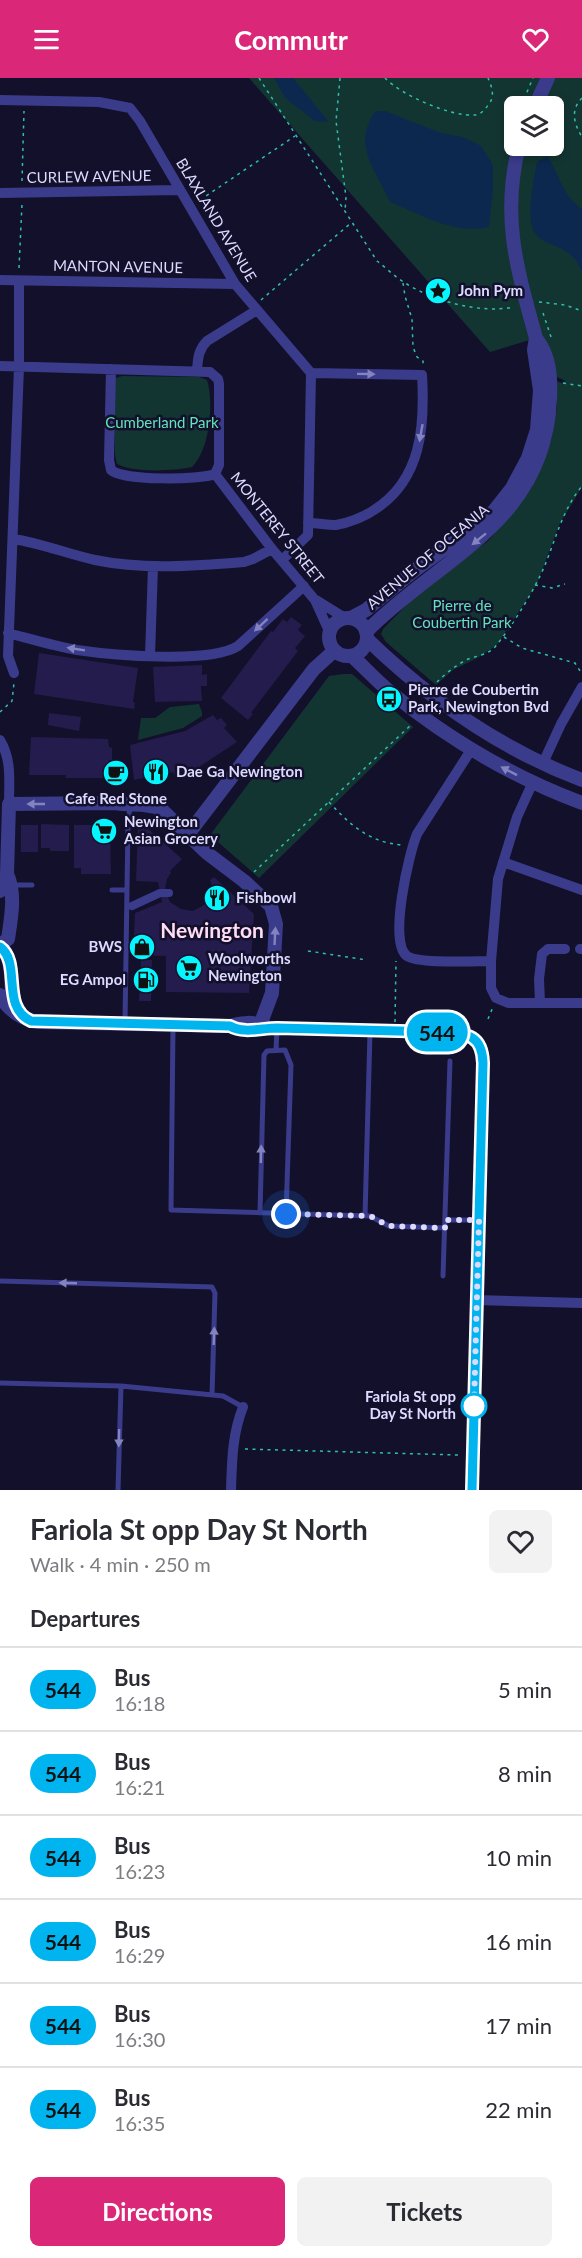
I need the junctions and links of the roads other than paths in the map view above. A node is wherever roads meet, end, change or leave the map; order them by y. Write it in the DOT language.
graph roads {
  1 [pos="548,78"];
  2 [pos="540,96"];
  3 [pos="0,100"];
  4 [pos="517,156"];
  5 [pos="179,190"];
  6 [pos="0,193"];
  7 [pos="0,280"];
  8 [pos="19,281"];
  9 [pos="235,284"];
  10 [pos="256,308"];
  11 [pos="536,338"];
  12 [pos="0,366"];
  13 [pos="19,367"];
  14 [pos="111,369"];
  15 [pos="197,370"];
  16 [pos="311,373"];
  17 [pos="215,474"];
  18 [pos="308,523"];
  19 [pos="13,539"];
  20 [pos="272,549"];
  21 [pos="282,561"];
  22 [pos="153,566"];
  23 [pos="304,585"];
  24 [pos="315,600"];
  25 [pos="348,618"];
  26 [pos="329,631"];
  27 [pos="8,633"];
  28 [pos="366,636"];
  29 [pos="334,651"];
  30 [pos="150,656"];
  31 [pos="352,656"];
  32 [pos="14,674"];
  33 [pos="582,687"];
  34 [pos="0,740"];
  35 [pos="471,750"];
  36 [pos="543,763"];
  37 [pos="582,780"];
  38 [pos="533,782"];
  39 [pos="582,803"];
  40 [pos="9,804"];
  41 [pos="130,806"];
  42 [pos="4,833"];
  43 [pos="189,833"];
  44 [pos="502,862"];
  45 [pos="6,883"];
  46 [pos="32,885"];
  47 [pos="112,890"];
  48 [pos="582,890"];
  49 [pos="128,891"];
  50 [pos="169,893"];
  51 [pos="132,906"];
  52 [pos="0,946"];
  53 [pos="565,948"];
  54 [pos="491,961"];
  55 [pos="0,995"];
  56 [pos="540,1003"];
  57 [pos="582,1003"];
  58 [pos="23,1017"];
  59 [pos="268,1023"];
  60 [pos="125,1024"];
  61 [pos="173,1025"];
  62 [pos="230,1026"];
  63 [pos="370,1030"];
  64 [pos="276,1050"];
  65 [pos="450,1061"];
  66 [pos="260,1213"];
  67 [pos="286,1214"];
  68 [pos="365,1216"];
  69 [pos="445,1220"];
  70 [pos="479,1220"];
  71 [pos="445,1228"];
  72 [pos="443,1276"];
  73 [pos="0,1281"];
  74 [pos="477,1300"];
  75 [pos="582,1303"];
  76 [pos="0,1383"];
  77 [pos="121,1386"];
  78 [pos="212,1395"];
  79 [pos="243,1407"];
  80 [pos="118,1490"];
  81 [pos="231,1490"];
  82 [pos="472,1490"];
  1 -- 2 [label="street"];
  3 -- 5 [label="street, BLAXLAND AVENUE"];
  4 -- 11 [label="street, AVENUE OF OCEANIA"];
  5 -- 6 [label="street, CURLEW AVENUE"];
  5 -- 9 [label="street, BLAXLAND AVENUE"];
  7 -- 8 [label="street, MANTON AVENUE"];
  8 -- 9 [label="street, MANTON AVENUE"];
  8 -- 13 [label="street"];
  9 -- 10 [label="street, BLAXLAND AVENUE"];
  10 -- 15 [label="street"];
  10 -- 16 [label="street, BLAXLAND AVENUE"];
  11 -- 25 [label="street, AVENUE OF OCEANIA"];
  11 -- 28 [label="street, AVENUE OF OCEANIA, one-way"];
  12 -- 13 [label="street"];
  13 -- 14 [label="street"];
  13 -- 19 [label="street"];
  14 -- 15 [label="street"];
  14 -- 17 [label="street"];
  15 -- 17 [label="street"];
  16 -- 18 [label="street"];
  16 -- 18 [label="street, one-way"];
  17 -- 20 [label="street, MONTEREY STREET"];
  18 -- 21 [label="street"];
  19 -- 22 [label="street"];
  19 -- 27 [label="street"];
  20 -- 21 [label="street, MONTEREY STREET"];
  20 -- 22 [label="street"];
  21 -- 23 [label="street, MONTEREY STREET"];
  22 -- 30 [label="street"];
  23 -- 24 [label="street, MONTEREY STREET"];
  23 -- 30 [label="street, one-way"];
  24 -- 25 [label="street, MONTEREY STREET"];
  24 -- 26 [label="street, MONTEREY STREET"];
  25 -- 26 [label="street"];
  25 -- 28 [label="street"];
  26 -- 29 [label="street"];
  30 -- 27 [label="street, one-way"];
  27 -- 32 [label="street"];
  28 -- 31 [label="street"];
  28 -- 36 [label="street"];
  29 -- 31 [label="street"];
  29 -- 43 [label="street"];
  31 -- 35 [label="street"];
  33 -- 36 [label="street"];
  34 -- 40 [label="street"];
  38 -- 35 [label="street, one-way"];
  35 -- 54 [label="street"];
  36 -- 37 [label="street"];
  38 -- 39 [label="street"];
  38 -- 44 [label="street"];
  41 -- 40 [label="street, one-way"];
  40 -- 42 [label="street"];
  41 -- 43 [label="street"];
  41 -- 49 [label="lane"];
  42 -- 45 [label="street"];
  59 -- 43 [label="street, one-way"];
  44 -- 48 [label="street"];
  44 -- 54 [label="street"];
  45 -- 46 [label="lane"];
  45 -- 52 [label="street"];
  47 -- 49 [label="lane"];
  49 -- 60 [label="lane"];
  50 -- 51 [label="street"];
  52 -- 58 [label="street"];
  53 -- 56 [label="street"];
  54 -- 56 [label="street"];
  55 -- 58 [label="street"];
  56 -- 57 [label="street"];
  58 -- 60 [label="street"];
  59 -- 62 [label="street"];
  59 -- 62 [label="street"];
  59 -- 63 [label="street"];
  59 -- 64 [label="lane"];
  60 -- 61 [label="street"];
  61 -- 62 [label="street"];
  61 -- 66 [label="lane"];
  63 -- 68 [label="lane"];
  63 -- 70 [label="street"];
  66 -- 64 [label="lane, one-way"];
  64 -- 67 [label="lane"];
  65 -- 69 [label="lane"];
  66 -- 67 [label="lane"];
  67 -- 68 [label="lane"];
  68 -- 71 [label="lane"];
  69 -- 70 [label="lane"];
  69 -- 71 [label="lane"];
  70 -- 74 [label="street"];
  71 -- 72 [label="lane"];
  78 -- 73 [label="lane, one-way"];
  74 -- 75 [label="street"];
  74 -- 82 [label="street"];
  76 -- 77 [label="lane"];
  77 -- 78 [label="lane"];
  77 -- 80 [label="lane, one-way"];
  78 -- 79 [label="lane"];
  79 -- 81 [label="street"];
}
